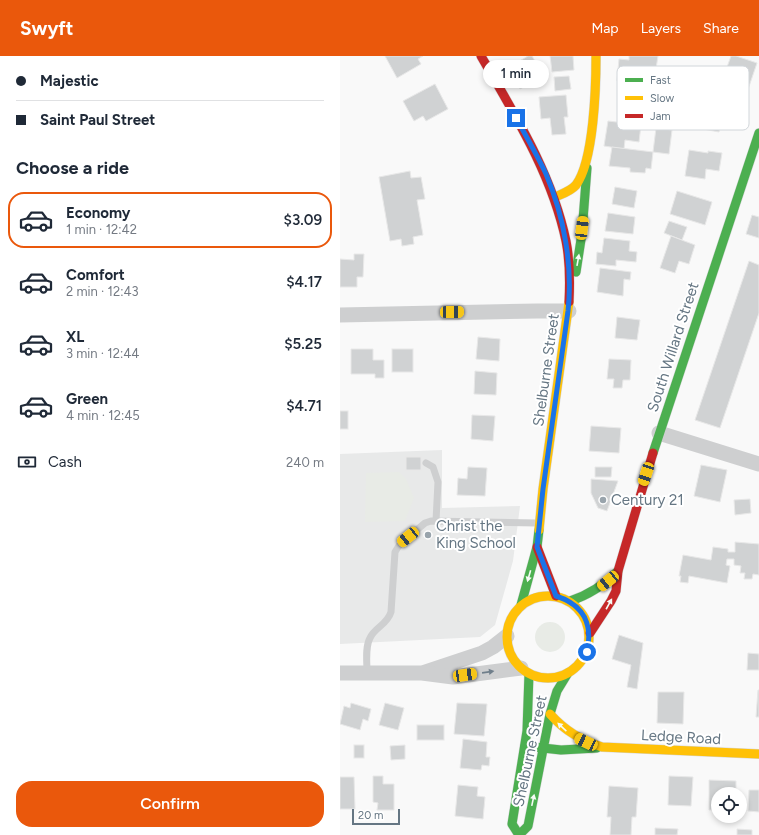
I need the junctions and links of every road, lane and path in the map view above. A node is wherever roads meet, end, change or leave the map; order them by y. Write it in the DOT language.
graph roads {
  1 [pos="480,56"];
  2 [pos="596,56"];
  3 [pos="759,133"];
  4 [pos="587,159"];
  5 [pos="554,197"];
  6 [pos="569,305"];
  7 [pos="340,315"];
  8 [pos="659,433"];
  9 [pos="426,463"];
  10 [pos="759,464"];
  11 [pos="436,521"];
  12 [pos="538,523"];
  13 [pos="537,547"];
  14 [pos="618,570"];
  15 [pos="556,596"];
  16 [pos="570,601"];
  17 [pos="521,605"];
  18 [pos="590,632"];
  19 [pos="507,636"];
  20 [pos="525,671"];
  21 [pos="367,672"];
  22 [pos="340,673"];
  23 [pos="422,673"];
  24 [pos="568,673"];
  25 [pos="550,714"];
  26 [pos="525,746"];
  27 [pos="602,747"];
  28 [pos="544,750"];
  29 [pos="759,754"];
  30 [pos="519,835"];
  1 -- 5 [label="main road, Shelburne Street"];
  2 -- 4 [label="main road"];
  3 -- 8 [label="main road, South Willard Street"];
  4 -- 5 [label="main road"];
  6 -- 4 [label="main road, one-way"];
  5 -- 6 [label="main road, Shelburne Street"];
  6 -- 7 [label="street"];
  6 -- 12 [label="main road, Shelburne Street"];
  8 -- 10 [label="street"];
  8 -- 14 [label="main road, South Willard Street"];
  9 -- 11 [label="lane"];
  11 -- 12 [label="lane"];
  11 -- 21 [label="lane"];
  12 -- 13 [label="main road, Shelburne Street"];
  13 -- 15 [label="main road, Shelburne Street"];
  13 -- 17 [label="main road, Shelburne Street, one-way"];
  14 -- 16 [label="main road"];
  18 -- 14 [label="main road, South Willard Street, one-way"];
  15 -- 16 [label="main road"];
  15 -- 17 [label="main road"];
  16 -- 18 [label="main road"];
  17 -- 19 [label="main road, Shelburne Street"];
  18 -- 24 [label="main road, Shelburne Street"];
  19 -- 20 [label="main road"];
  19 -- 23 [label="street"];
  23 -- 20 [label="street, one-way"];
  20 -- 24 [label="main road, Shelburne Street"];
  20 -- 26 [label="main road, Shelburne Street"];
  21 -- 22 [label="street"];
  21 -- 23 [label="street"];
  24 -- 25 [label="main road, Shelburne Street"];
  27 -- 25 [label="main road, Ledge Road, one-way"];
  25 -- 28 [label="main road, Shelburne Street"];
  26 -- 28 [label="main road, Ledge Road"];
  26 -- 30 [label="main road, Shelburne Street"];
  27 -- 28 [label="main road, Ledge Road"];
  27 -- 29 [label="main road, Ledge Road"];
  30 -- 28 [label="main road, Shelburne Street, one-way"];
}
